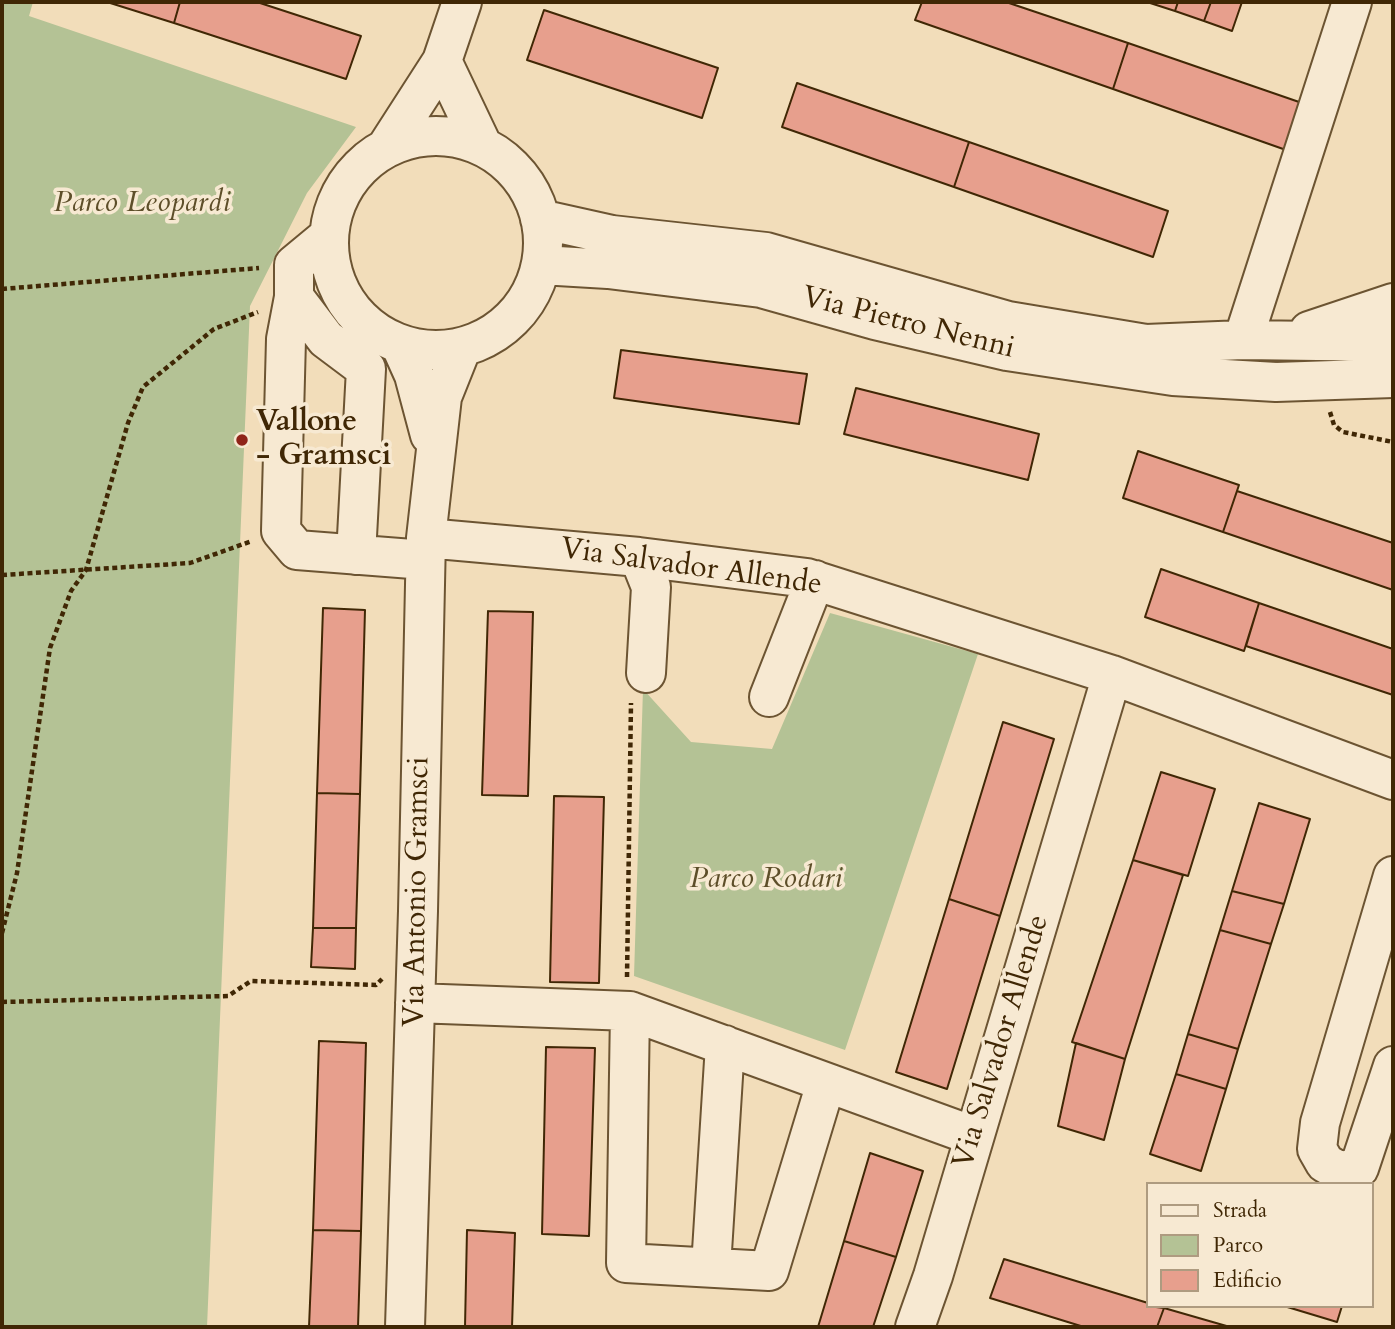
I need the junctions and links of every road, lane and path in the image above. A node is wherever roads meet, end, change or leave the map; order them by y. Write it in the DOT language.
graph roads {
  1 [pos="461,2"];
  2 [pos="1352,2"];
  3 [pos="442,61"];
  4 [pos="483,147"];
  5 [pos="386,148"];
  6 [pos="540,219"];
  7 [pos="329,236"];
  8 [pos="541,265"];
  9 [pos="294,281"];
  10 [pos="2,289"];
  11 [pos="1393,303"];
  12 [pos="1243,340"];
  13 [pos="1281,340"];
  14 [pos="1393,342"];
  15 [pos="400,344"];
  16 [pos="462,347"];
  17 [pos="1393,378"];
  18 [pos="1276,382"];
  19 [pos="1393,404"];
  20 [pos="436,457"];
  21 [pos="281,531"];
  22 [pos="425,549"];
  23 [pos="356,555"];
  24 [pos="639,557"];
  25 [pos="86,570"];
  26 [pos="2,575"];
  27 [pos="815,580"];
  28 [pos="646,673"];
  29 [pos="1112,675"];
  30 [pos="769,697"];
  31 [pos="1393,780"];
  32 [pos="1393,876"];
  33 [pos="2,933"];
  34 [pos="416,989"];
  35 [pos="629,995"];
  36 [pos="2,1002"];
  37 [pos="725,1045"];
  38 [pos="1393,1066"];
  39 [pos="826,1083"];
  40 [pos="960,1131"];
  41 [pos="710,1268"];
  42 [pos="405,1327"];
  43 [pos="915,1327"];
  1 -- 3 [label="street"];
  2 -- 12 [label="street"];
  3 -- 4 [label="street"];
  3 -- 5 [label="street"];
  4 -- 5 [label="street"];
  4 -- 6 [label="street"];
  5 -- 7 [label="street"];
  6 -- 8 [label="street"];
  6 -- 12 [label="street, Via Pietro Nenni"];
  7 -- 9 [label="street"];
  7 -- 15 [label="street"];
  8 -- 16 [label="street"];
  8 -- 18 [label="street, Via Pietro Nenni"];
  9 -- 10 [label="path"];
  9 -- 21 [label="street"];
  9 -- 23 [label="street"];
  9 -- 25 [label="path"];
  11 -- 13 [label="street, Via Pietro Nenni"];
  12 -- 13 [label="street, Via Pietro Nenni"];
  13 -- 14 [label="street, Via Pietro Nenni"];
  15 -- 16 [label="street"];
  15 -- 20 [label="street, Via Antonio Gramsci"];
  16 -- 20 [label="street, Via Antonio Gramsci"];
  17 -- 18 [label="street, Via Pietro Nenni"];
  18 -- 19 [label="street, Via Pietro Nenni"];
  20 -- 22 [label="street, Via Antonio Gramsci"];
  21 -- 23 [label="street, Via Salvador Allende"];
  21 -- 25 [label="path"];
  22 -- 23 [label="street, Via Salvador Allende"];
  22 -- 24 [label="street, Via Salvador Allende"];
  22 -- 34 [label="street, Via Antonio Gramsci"];
  24 -- 27 [label="street, Via Salvador Allende"];
  24 -- 28 [label="street"];
  25 -- 26 [label="path"];
  25 -- 33 [label="path"];
  27 -- 29 [label="street, Via Salvador Allende"];
  27 -- 30 [label="street"];
  28 -- 35 [label="path"];
  29 -- 31 [label="street, Via Salvador Allende"];
  29 -- 43 [label="street, Via Salvador Allende"];
  32 -- 38 [label="street"];
  34 -- 35 [label="street"];
  34 -- 36 [label="path"];
  34 -- 42 [label="street, Via Antonio Gramsci"];
  35 -- 37 [label="street"];
  35 -- 41 [label="street"];
  37 -- 39 [label="street"];
  37 -- 41 [label="street"];
  39 -- 40 [label="street"];
  39 -- 41 [label="street"];
}
